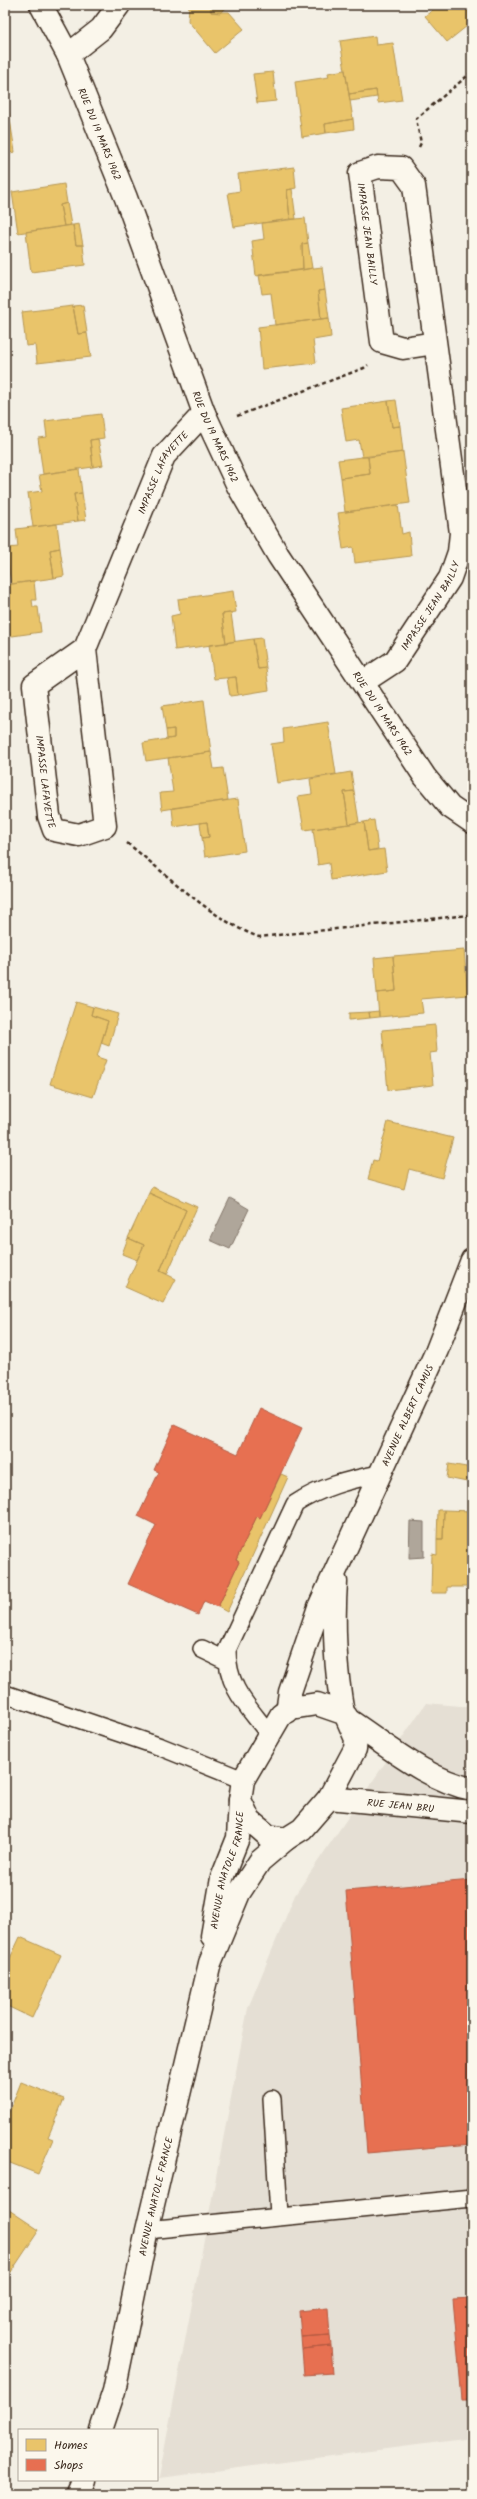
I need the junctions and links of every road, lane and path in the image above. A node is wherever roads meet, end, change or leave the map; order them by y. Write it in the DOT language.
graph roads {
  1 [pos="41,5"];
  2 [pos="119,5"];
  3 [pos="68,55"];
  4 [pos="472,72"];
  5 [pos="408,178"];
  6 [pos="435,343"];
  7 [pos="389,344"];
  8 [pos="207,419"];
  9 [pos="85,650"];
  10 [pos="363,682"];
  11 [pos="472,822"];
  12 [pos="105,826"];
  13 [pos="472,908"];
  14 [pos="472,1260"];
  15 [pos="379,1474"];
  16 [pos="336,1569"];
  17 [pos="202,1649"];
  18 [pos="227,1661"];
  19 [pos="5,1694"];
  20 [pos="287,1712"];
  21 [pos="346,1717"];
  22 [pos="269,1734"];
  23 [pos="472,1789"];
  24 [pos="241,1790"];
  25 [pos="330,1798"];
  26 [pos="472,1812"];
  27 [pos="286,1839"];
  28 [pos="210,1963"];
  29 [pos="272,2099"];
  30 [pos="472,2198"];
  31 [pos="279,2215"];
  32 [pos="147,2230"];
  33 [pos="101,2429"];
  34 [pos="84,2481"];
  35 [pos="78,2494"];
  1 -- 3 [label="street, RUE DU 19 MARS 1962"];
  2 -- 3 [label="street"];
  3 -- 8 [label="street, RUE DU 19 MARS 1962"];
  4 -- 5 [label="path"];
  5 -- 6 [label="street, IMPASSE JEAN BAILLY"];
  5 -- 7 [label="street, IMPASSE JEAN BAILLY"];
  6 -- 7 [label="street"];
  6 -- 10 [label="street, IMPASSE JEAN BAILLY"];
  7 -- 8 [label="path"];
  8 -- 9 [label="street, IMPASSE LAFAYETTE"];
  8 -- 10 [label="street, RUE DU 19 MARS 1962"];
  9 -- 12 [label="street, IMPASSE LAFAYETTE"];
  9 -- 12 [label="street, IMPASSE LAFAYETTE"];
  10 -- 11 [label="street, RUE DU 19 MARS 1962"];
  12 -- 13 [label="path"];
  14 -- 15 [label="street, AVENUE ALBERT CAMUS"];
  15 -- 16 [label="street, AVENUE ALBERT CAMUS"];
  15 -- 18 [label="lane"];
  16 -- 20 [label="street, AVENUE ALBERT CAMUS"];
  16 -- 21 [label="street, AVENUE ALBERT CAMUS"];
  17 -- 18 [label="lane"];
  18 -- 22 [label="lane"];
  19 -- 24 [label="lane"];
  20 -- 21 [label="street"];
  20 -- 22 [label="street"];
  21 -- 23 [label="street"];
  21 -- 25 [label="street"];
  22 -- 24 [label="street"];
  24 -- 27 [label="street"];
  24 -- 28 [label="street, AVENUE ANATOLE FRANCE"];
  25 -- 26 [label="street, RUE JEAN BRU"];
  25 -- 27 [label="street"];
  27 -- 28 [label="street, AVENUE ANATOLE FRANCE"];
  28 -- 32 [label="street, AVENUE ANATOLE FRANCE"];
  29 -- 31 [label="lane"];
  30 -- 31 [label="lane"];
  31 -- 32 [label="lane"];
  32 -- 33 [label="street, AVENUE ANATOLE FRANCE"];
  34 -- 35 [label="street"];
}
